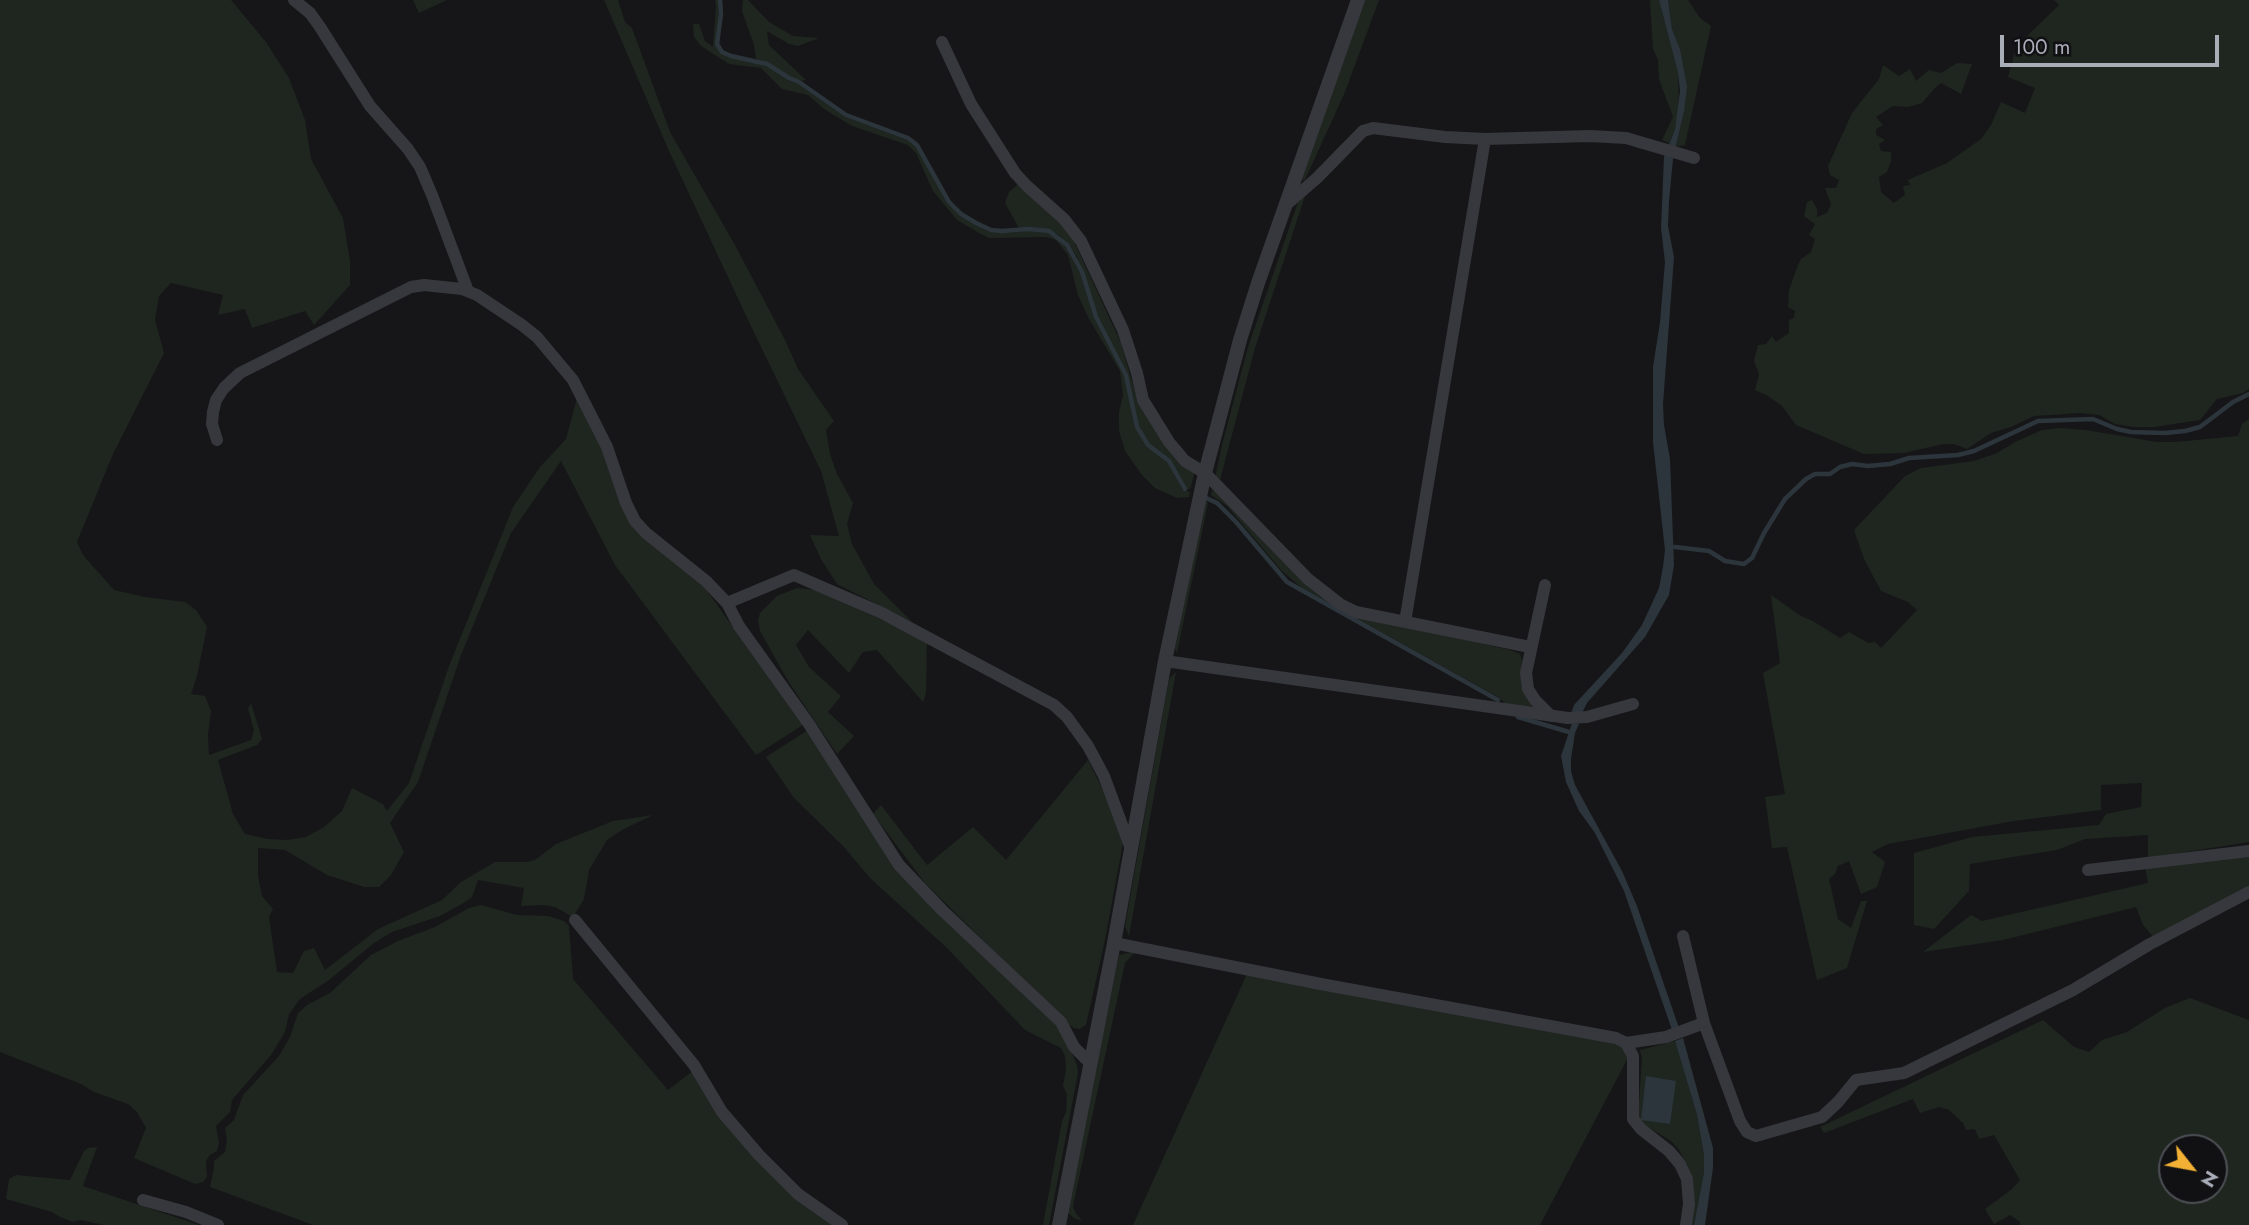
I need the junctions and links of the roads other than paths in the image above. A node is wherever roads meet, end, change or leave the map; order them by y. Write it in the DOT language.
graph roads {
  1 [pos="294,0"];
  2 [pos="1358,0"];
  3 [pos="942,42"];
  4 [pos="1485,139"];
  5 [pos="1694,158"];
  6 [pos="1287,204"];
  7 [pos="468,291"];
  8 [pos="217,440"];
  9 [pos="1205,473"];
  10 [pos="1545,585"];
  11 [pos="727,603"];
  12 [pos="1405,622"];
  13 [pos="1530,647"];
  14 [pos="1165,661"];
  15 [pos="1633,704"];
  16 [pos="1551,716"];
  17 [pos="1131,849"];
  18 [pos="2249,851"];
  19 [pos="2088,870"];
  20 [pos="2249,892"];
  21 [pos="575,920"];
  22 [pos="1684,936"];
  23 [pos="1114,943"];
  24 [pos="1704,1023"];
  25 [pos="1626,1043"];
  26 [pos="1090,1063"];
  27 [pos="143,1200"];
  28 [pos="218,1225"];
  29 [pos="842,1225"];
  30 [pos="1059,1225"];
  31 [pos="1686,1225"];
  1 -- 7 [label="street"];
  2 -- 6 [label="street"];
  3 -- 9 [label="street"];
  4 -- 5 [label="street"];
  4 -- 6 [label="street"];
  4 -- 12 [label="street"];
  6 -- 9 [label="street"];
  7 -- 8 [label="street"];
  7 -- 11 [label="street"];
  9 -- 12 [label="street"];
  9 -- 14 [label="street"];
  10 -- 13 [label="street"];
  11 -- 17 [label="street"];
  11 -- 26 [label="street"];
  12 -- 13 [label="street"];
  13 -- 16 [label="street"];
  14 -- 16 [label="street"];
  14 -- 17 [label="street"];
  15 -- 16 [label="street"];
  17 -- 23 [label="street"];
  18 -- 19 [label="street"];
  20 -- 24 [label="street"];
  21 -- 29 [label="street"];
  22 -- 24 [label="street"];
  23 -- 25 [label="street"];
  23 -- 26 [label="street"];
  24 -- 25 [label="street"];
  25 -- 31 [label="street"];
  26 -- 30 [label="street"];
  27 -- 28 [label="street"];
}
